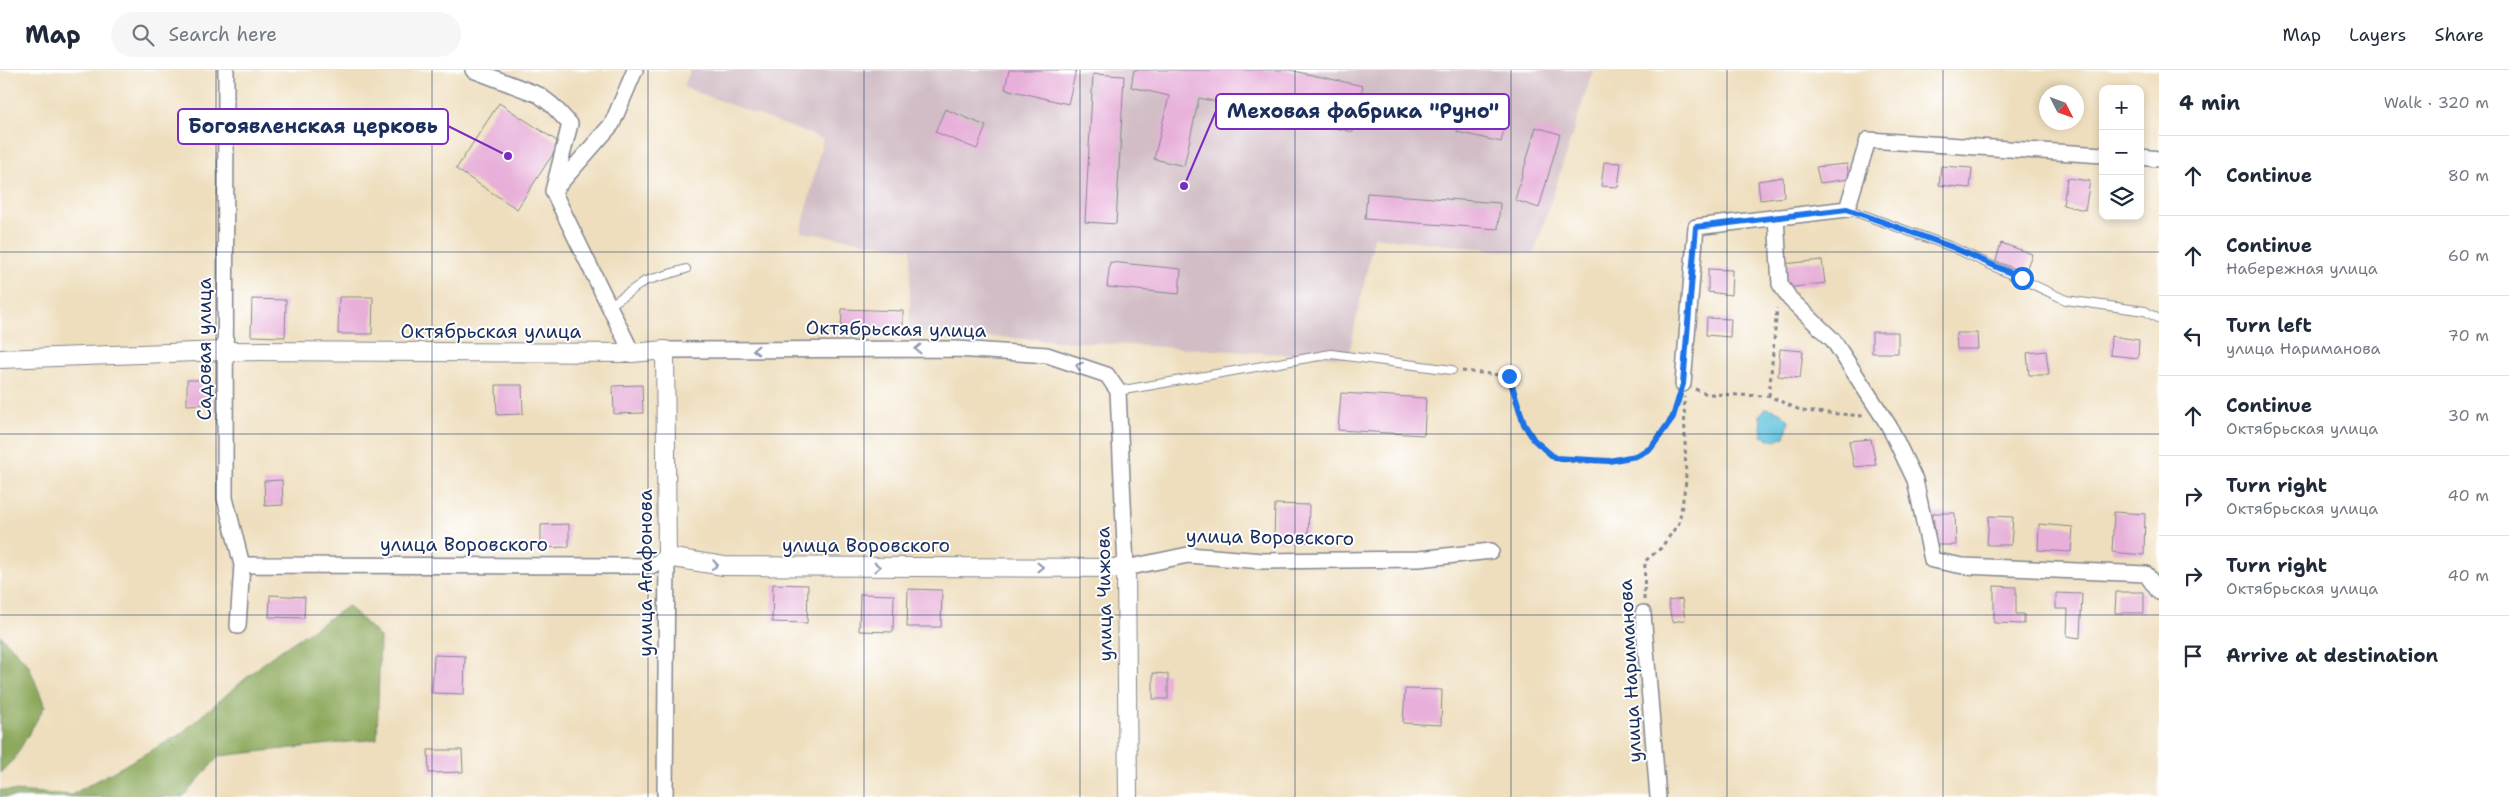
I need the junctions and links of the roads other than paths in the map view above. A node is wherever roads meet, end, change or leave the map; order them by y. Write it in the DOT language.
graph roads {
  1 [pos="226,70"];
  2 [pos="473,70"];
  3 [pos="635,70"];
  4 [pos="2099,155"];
  5 [pos="2144,158"];
  6 [pos="2159,159"];
  7 [pos="553,191"];
  8 [pos="1847,209"];
  9 [pos="1776,217"];
  10 [pos="686,269"];
  11 [pos="609,306"];
  12 [pos="2159,319"];
  13 [pos="665,350"];
  14 [pos="224,351"];
  15 [pos="632,353"];
  16 [pos="0,359"];
  17 [pos="1452,370"];
  18 [pos="1683,384"];
  19 [pos="1118,391"];
  20 [pos="1491,550"];
  21 [pos="667,557"];
  22 [pos="242,565"];
  23 [pos="1126,568"];
  24 [pos="2152,573"];
  25 [pos="2159,592"];
  26 [pos="1643,613"];
  27 [pos="238,626"];
  28 [pos="665,797"];
  29 [pos="1128,797"];
  30 [pos="1658,797"];
  1 -- 14 [label="street, Садовая улица"];
  2 -- 7 [label="street"];
  3 -- 7 [label="street"];
  4 -- 8 [label="street"];
  5 -- 6 [label="street"];
  7 -- 11 [label="street"];
  8 -- 9 [label="street"];
  8 -- 12 [label="lane"];
  9 -- 18 [label="street"];
  9 -- 24 [label="street"];
  10 -- 11 [label="lane"];
  11 -- 15 [label="street"];
  13 -- 15 [label="street, Октябрьская улица"];
  19 -- 13 [label="street, Октябрьская улица, one-way"];
  13 -- 21 [label="street, улица Агафонова"];
  14 -- 15 [label="street, Октябрьская улица"];
  14 -- 16 [label="street, Октябрьская улица"];
  14 -- 22 [label="street, Садовая улица"];
  17 -- 19 [label="lane"];
  19 -- 23 [label="street, улица Чижова"];
  20 -- 23 [label="street, улица Воровского"];
  21 -- 22 [label="street, улица Воровского"];
  21 -- 23 [label="street, улица Воровского, one-way"];
  21 -- 28 [label="street, улица Агафонова"];
  22 -- 27 [label="street, Садовая улица"];
  23 -- 29 [label="street, улица Чижова"];
  24 -- 25 [label="street"];
  26 -- 30 [label="street, улица Нариманова"];
}
